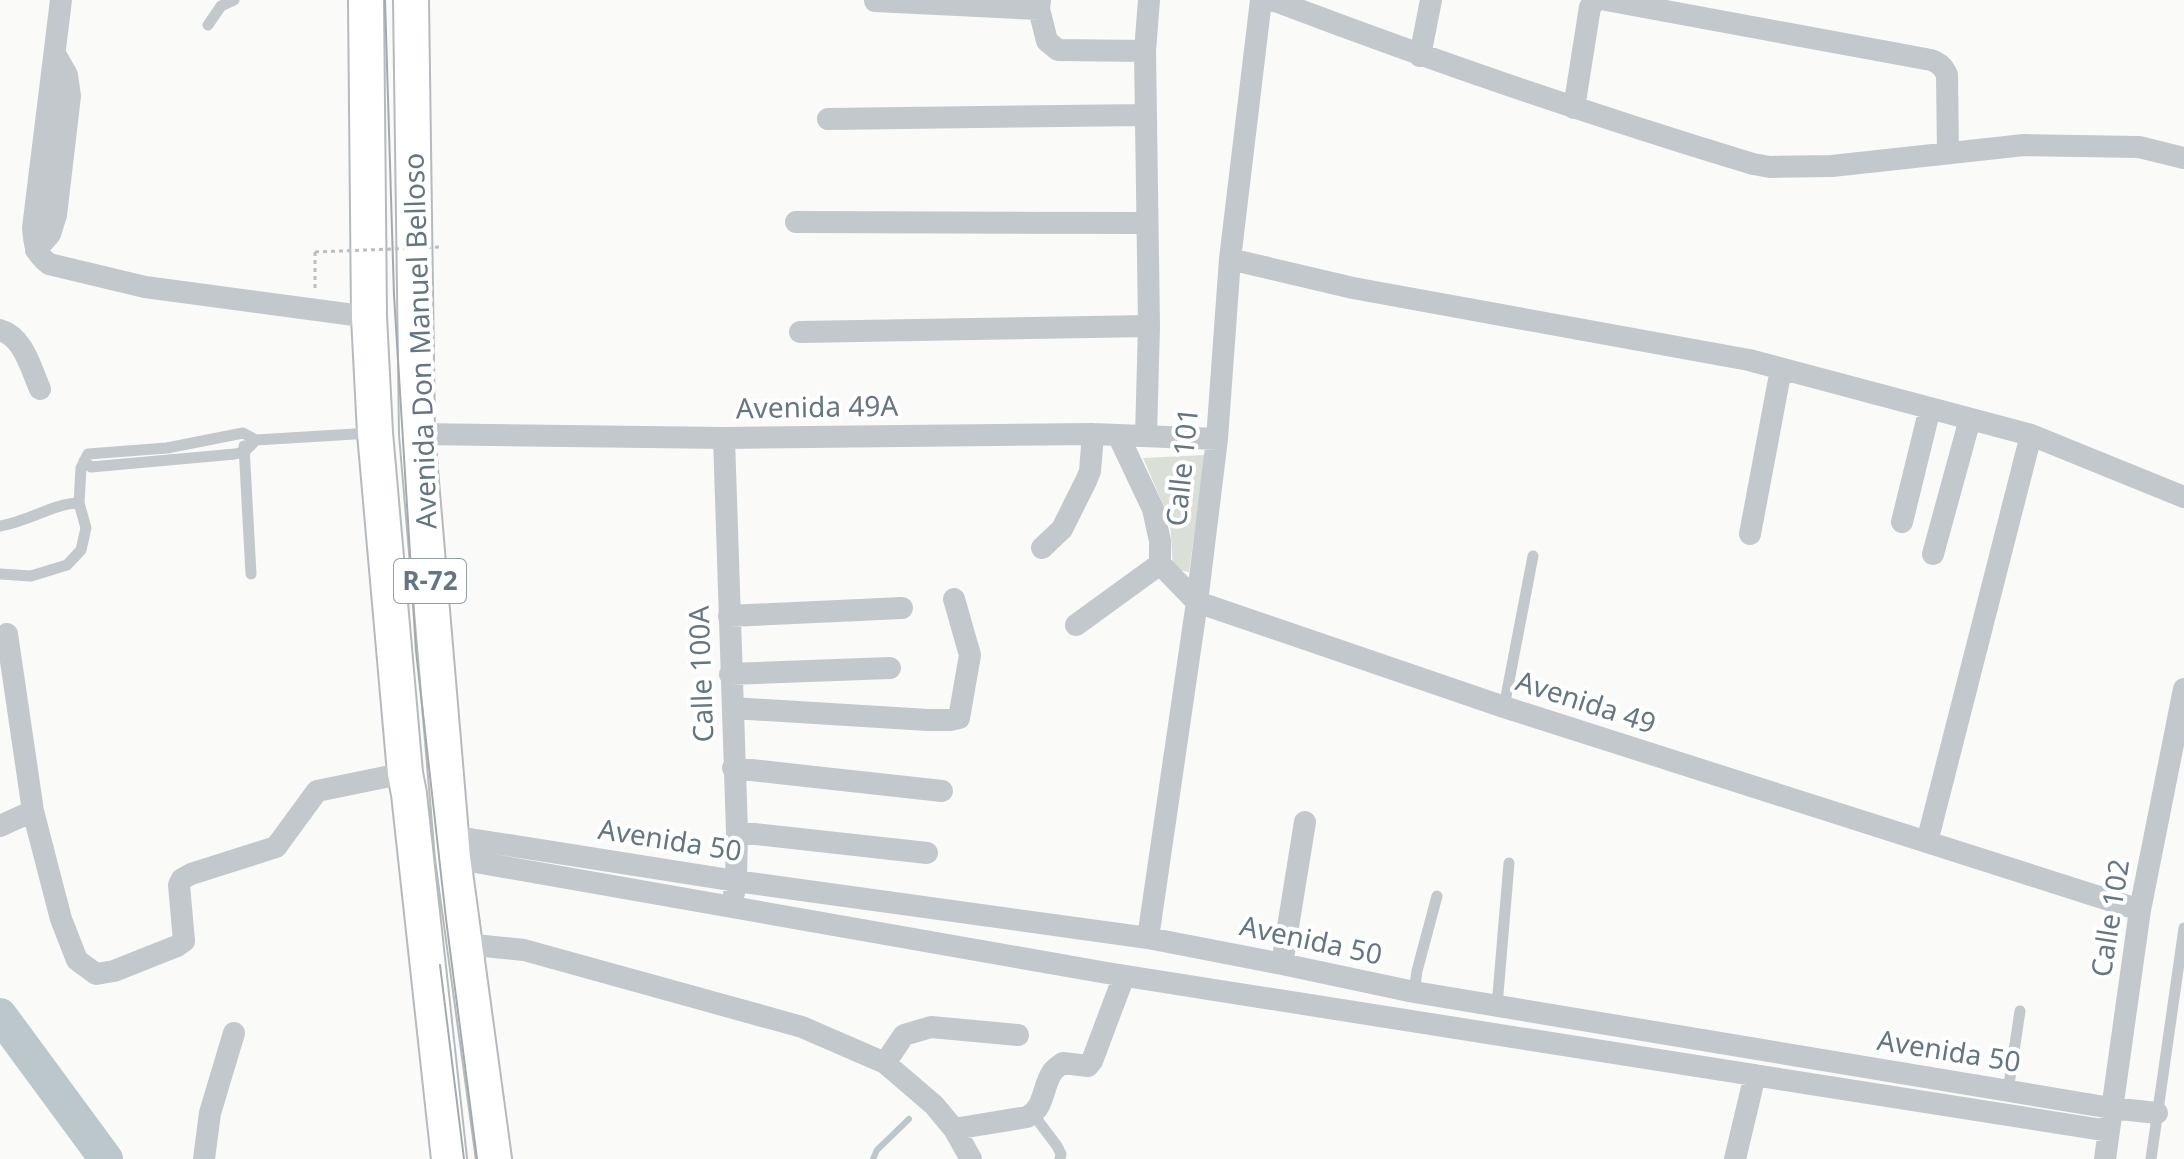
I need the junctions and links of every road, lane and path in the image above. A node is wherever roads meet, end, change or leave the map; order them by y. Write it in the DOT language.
graph roads {
  1 [pos="61,0"];
  2 [pos="234,0"];
  3 [pos="366,0"];
  4 [pos="411,0"];
  5 [pos="1149,0"];
  6 [pos="1261,0"];
  7 [pos="1273,0"];
  8 [pos="1431,0"];
  9 [pos="1596,0"];
  10 [pos="1606,0"];
  11 [pos="875,1"];
  12 [pos="1040,4"];
  13 [pos="208,25"];
  14 [pos="1145,51"];
  15 [pos="1420,56"];
  16 [pos="1574,108"];
  17 [pos="1144,115"];
  18 [pos="828,119"];
  19 [pos="1948,153"];
  20 [pos="2184,158"];
  21 [pos="796,222"];
  22 [pos="1147,223"];
  23 [pos="442,247"];
  24 [pos="1230,259"];
  25 [pos="314,311"];
  26 [pos="369,317"];
  27 [pos="1149,326"];
  28 [pos="0,330"];
  29 [pos="800,332"];
  30 [pos="1781,369"];
  31 [pos="40,389"];
  32 [pos="1930,408"];
  33 [pos="1970,419"];
  34 [pos="243,433"];
  35 [pos="375,433"];
  36 [pos="417,434"];
  37 [pos="1093,434"];
  38 [pos="1118,435"];
  39 [pos="2031,435"];
  40 [pos="1146,436"];
  41 [pos="724,438"];
  42 [pos="1217,439"];
  43 [pos="256,440"];
  44 [pos="244,452"];
  45 [pos="168,454"];
  46 [pos="2184,497"];
  47 [pos="79,503"];
  48 [pos="1902,522"];
  49 [pos="0,526"];
  50 [pos="1750,534"];
  51 [pos="1042,548"];
  52 [pos="1933,554"];
  53 [pos="1533,556"];
  54 [pos="1160,564"];
  55 [pos="0,574"];
  56 [pos="251,574"];
  57 [pos="954,599"];
  58 [pos="1197,602"];
  59 [pos="902,608"];
  60 [pos="729,616"];
  61 [pos="1076,625"];
  62 [pos="7,634"];
  63 [pos="890,668"];
  64 [pos="730,674"];
  65 [pos="2184,689"];
  66 [pos="1504,707"];
  67 [pos="733,708"];
  68 [pos="733,768"];
  69 [pos="405,773"];
  70 [pos="942,791"];
  71 [pos="33,811"];
  72 [pos="1305,822"];
  73 [pos="0,826"];
  74 [pos="737,832"];
  75 [pos="1927,842"];
  76 [pos="452,847"];
  77 [pos="927,853"];
  78 [pos="1509,863"];
  79 [pos="736,881"];
  80 [pos="1437,896"];
  81 [pos="731,907"];
  82 [pos="2140,910"];
  83 [pos="2184,928"];
  84 [pos="1148,938"];
  85 [pos="465,944"];
  86 [pos="1282,964"];
  87 [pos="1124,976"];
  88 [pos="1414,992"];
  89 [pos="1497,1006"];
  90 [pos="2020,1011"];
  91 [pos="234,1033"];
  92 [pos="1018,1035"];
  93 [pos="885,1063"];
  94 [pos="1755,1075"];
  95 [pos="2008,1091"];
  96 [pos="2111,1108"];
  97 [pos="2157,1113"];
  98 [pos="1033,1114"];
  99 [pos="954,1129"];
  100 [pos="2109,1131"];
  101 [pos="204,1159"];
  102 [pos="449,1159"];
  103 [pos="494,1159"];
  104 [pos="971,1159"];
  105 [pos="1060,1159"];
  106 [pos="1735,1159"];
  107 [pos="2105,1159"];
  108 [pos="2151,1159"];
  1 -- 25 [label="street"];
  2 -- 13 [label="lane"];
  3 -- 26 [label="main road, Avenida Don Manuel Belloso / R-72"];
  4 -- 36 [label="main road, Avenida Don Manuel Belloso / R-72"];
  5 -- 14 [label="street"];
  6 -- 24 [label="street, Calle 101"];
  7 -- 15 [label="street"];
  8 -- 15 [label="street"];
  9 -- 16 [label="street"];
  10 -- 19 [label="street"];
  11 -- 12 [label="street"];
  12 -- 14 [label="street"];
  14 -- 17 [label="street"];
  15 -- 16 [label="street"];
  16 -- 19 [label="street"];
  17 -- 18 [label="street"];
  17 -- 22 [label="street"];
  19 -- 20 [label="street"];
  21 -- 22 [label="street"];
  22 -- 27 [label="street"];
  23 -- 25 [label="path, bridge"];
  24 -- 30 [label="street"];
  24 -- 42 [label="street, Calle 101"];
  25 -- 26 [label="street"];
  26 -- 35 [label="main road, Avenida Don Manuel Belloso / R-72"];
  27 -- 29 [label="street"];
  27 -- 40 [label="street"];
  28 -- 31 [label="street"];
  30 -- 32 [label="street"];
  30 -- 50 [label="street"];
  32 -- 33 [label="street"];
  32 -- 48 [label="street"];
  33 -- 39 [label="street"];
  33 -- 52 [label="street"];
  34 -- 43 [label="lane"];
  34 -- 44 [label="lane"];
  34 -- 45 [label="lane"];
  35 -- 43 [label="lane"];
  35 -- 69 [label="main road, Avenida Don Manuel Belloso / R-72"];
  36 -- 41 [label="street, Avenida 49A"];
  36 -- 76 [label="main road, Avenida Don Manuel Belloso / R-72"];
  37 -- 38 [label="street, Avenida 49A"];
  37 -- 41 [label="street, Avenida 49A"];
  37 -- 51 [label="street"];
  38 -- 40 [label="street, Avenida 49A"];
  38 -- 54 [label="street"];
  39 -- 46 [label="street"];
  39 -- 75 [label="street"];
  40 -- 42 [label="street, Avenida 49A"];
  41 -- 60 [label="street, Calle 100A"];
  42 -- 58 [label="street, Calle 101"];
  43 -- 44 [label="lane"];
  44 -- 45 [label="lane"];
  44 -- 56 [label="lane"];
  45 -- 47 [label="lane"];
  47 -- 49 [label="lane"];
  47 -- 55 [label="lane"];
  53 -- 66 [label="lane"];
  54 -- 58 [label="street, Avenida 49"];
  54 -- 61 [label="street"];
  57 -- 67 [label="street"];
  58 -- 66 [label="street, Avenida 49"];
  58 -- 84 [label="street, Calle 101"];
  59 -- 60 [label="street"];
  60 -- 64 [label="street, Calle 100A"];
  62 -- 71 [label="street"];
  63 -- 64 [label="street"];
  64 -- 67 [label="street, Calle 100A"];
  65 -- 82 [label="street, Calle 102"];
  66 -- 75 [label="street, Avenida 49"];
  67 -- 68 [label="street, Calle 100A"];
  68 -- 70 [label="street"];
  68 -- 74 [label="street, Calle 100A"];
  69 -- 71 [label="street"];
  69 -- 102 [label="main road, Avenida Don Manuel Belloso / R-72"];
  71 -- 73 [label="street"];
  72 -- 86 [label="street"];
  74 -- 77 [label="street"];
  74 -- 79 [label="street, Calle 100A"];
  75 -- 82 [label="street, Avenida 49"];
  76 -- 79 [label="street, Avenida 50"];
  76 -- 81 [label="street, Avenida 50"];
  76 -- 85 [label="main road, Avenida Don Manuel Belloso / R-72"];
  78 -- 89 [label="lane"];
  79 -- 81 [label="street, Calle 100A"];
  79 -- 84 [label="street, Avenida 50"];
  80 -- 88 [label="lane"];
  81 -- 87 [label="street, Avenida 50"];
  82 -- 96 [label="street, Calle 102"];
  83 -- 97 [label="lane"];
  84 -- 86 [label="street, Avenida 50"];
  85 -- 93 [label="street"];
  85 -- 103 [label="main road, Avenida Don Manuel Belloso / R-72"];
  86 -- 88 [label="street, Avenida 50"];
  87 -- 94 [label="street, Avenida 50"];
  87 -- 98 [label="street"];
  88 -- 89 [label="street, Avenida 50"];
  89 -- 95 [label="street, Avenida 50"];
  90 -- 95 [label="lane"];
  91 -- 101 [label="street"];
  92 -- 93 [label="street"];
  93 -- 99 [label="street"];
  94 -- 100 [label="street, Avenida 50"];
  94 -- 106 [label="street"];
  95 -- 96 [label="street, Avenida 50"];
  96 -- 97 [label="street, Avenida 50"];
  96 -- 100 [label="street, Calle 102"];
  97 -- 108 [label="lane"];
  98 -- 99 [label="street"];
  98 -- 105 [label="lane"];
  99 -- 104 [label="street"];
  100 -- 107 [label="street, Calle 102"];
}
